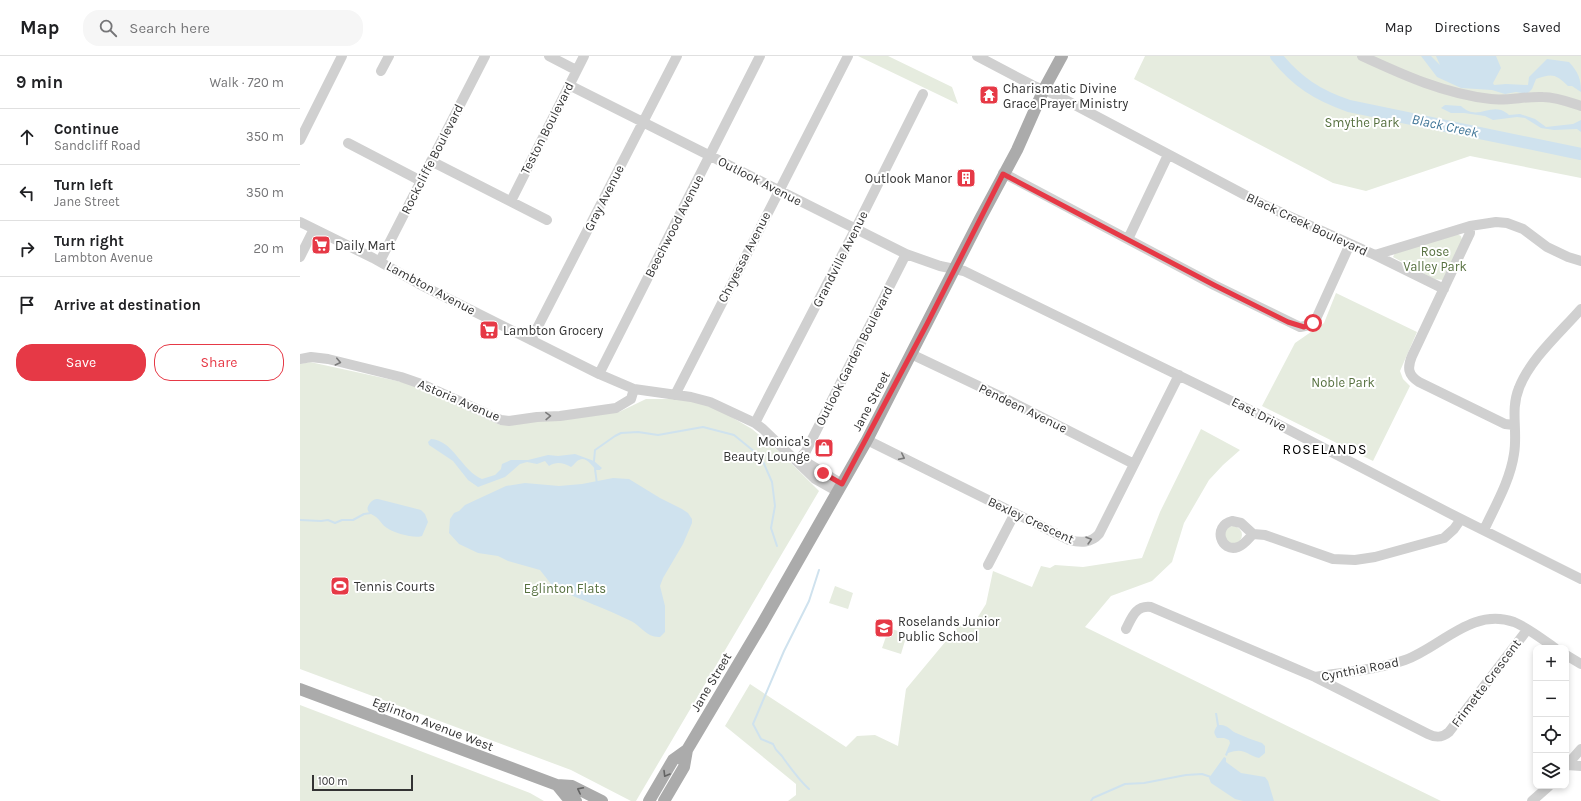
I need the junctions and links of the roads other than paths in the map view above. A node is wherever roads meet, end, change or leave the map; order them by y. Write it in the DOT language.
graph roads {
  1 [pos="342,56"];
  2 [pos="389,56"];
  3 [pos="485,56"];
  4 [pos="549,56"];
  5 [pos="584,56"];
  6 [pos="676,56"];
  7 [pos="760,56"];
  8 [pos="848,56"];
  9 [pos="977,56"];
  10 [pos="1062,56"];
  11 [pos="1362,56"];
  12 [pos="576,70"];
  13 [pos="381,71"];
  14 [pos="569,85"];
  15 [pos="1044,90"];
  16 [pos="923,94"];
  17 [pos="1581,106"];
  18 [pos="642,122"];
  19 [pos="300,140"];
  20 [pos="348,143"];
  21 [pos="710,155"];
  22 [pos="1168,155"];
  23 [pos="431,161"];
  24 [pos="1003,174"];
  25 [pos="421,181"];
  26 [pos="778,190"];
  27 [pos="510,201"];
  28 [pos="547,220"];
  29 [pos="300,222"];
  30 [pos="1470,226"];
  31 [pos="856,228"];
  32 [pos="314,229"];
  33 [pos="1128,239"];
  34 [pos="1350,244"];
  35 [pos="906,254"];
  36 [pos="1374,255"];
  37 [pos="300,257"];
  38 [pos="1581,261"];
  39 [pos="380,262"];
  40 [pos="954,269"];
  41 [pos="1444,289"];
  42 [pos="1581,309"];
  43 [pos="532,340"];
  44 [pos="911,354"];
  45 [pos="300,359"];
  46 [pos="599,374"];
  47 [pos="1179,375"];
  48 [pos="634,389"];
  49 [pos="675,395"];
  50 [pos="755,423"];
  51 [pos="1514,425"];
  52 [pos="867,440"];
  53 [pos="781,445"];
  54 [pos="800,458"];
  55 [pos="1134,464"];
  56 [pos="840,488"];
  57 [pos="1015,513"];
  58 [pos="1461,519"];
  59 [pos="1484,530"];
  60 [pos="1253,534"];
  61 [pos="988,565"];
  62 [pos="1581,579"];
  63 [pos="1126,629"];
  64 [pos="1527,630"];
  65 [pos="1550,645"];
  66 [pos="1569,657"];
  67 [pos="1581,664"];
  68 [pos="1315,678"];
  69 [pos="300,689"];
  70 [pos="1581,749"];
  71 [pos="686,750"];
  72 [pos="1569,764"];
  73 [pos="1569,766"];
  74 [pos="1581,766"];
  75 [pos="557,786"];
  76 [pos="1546,789"];
  77 [pos="576,801"];
  78 [pos="602,801"];
  79 [pos="649,801"];
  80 [pos="664,801"];
  81 [pos="1532,801"];
  1 -- 19 [label="street"];
  2 -- 13 [label="street"];
  3 -- 23 [label="street, Rockcliffe Boulevard"];
  4 -- 12 [label="street"];
  5 -- 12 [label="street, Teston Boulevard"];
  6 -- 18 [label="street, Gray Avenue"];
  7 -- 21 [label="street, Beechwood Avenue"];
  8 -- 26 [label="street, Chryessa Avenue"];
  9 -- 15 [label="street, Black Creek Boulevard"];
  10 -- 15 [label="main road, Jane Street"];
  11 -- 17 [label="street"];
  12 -- 14 [label="street, Teston Boulevard"];
  14 -- 18 [label="street, Outlook Avenue"];
  14 -- 27 [label="street, Teston Boulevard"];
  15 -- 22 [label="street, Black Creek Boulevard"];
  15 -- 24 [label="main road, Jane Street"];
  16 -- 31 [label="street, Grandville Avenue"];
  18 -- 21 [label="street, Outlook Avenue"];
  18 -- 43 [label="street, Gray Avenue"];
  20 -- 25 [label="street"];
  21 -- 26 [label="street, Outlook Avenue"];
  21 -- 46 [label="street, Beechwood Avenue"];
  22 -- 33 [label="street"];
  22 -- 34 [label="street, Black Creek Boulevard"];
  23 -- 25 [label="street, Rockcliffe Boulevard"];
  23 -- 27 [label="street"];
  24 -- 33 [label="street"];
  24 -- 40 [label="main road, Jane Street"];
  25 -- 39 [label="street, Rockcliffe Boulevard"];
  26 -- 31 [label="street, Outlook Avenue"];
  26 -- 49 [label="street, Chryessa Avenue"];
  27 -- 28 [label="street"];
  29 -- 32 [label="street, Lambton Avenue"];
  30 -- 36 [label="street, Black Creek Boulevard"];
  30 -- 38 [label="street, Black Creek Boulevard"];
  30 -- 41 [label="street"];
  31 -- 35 [label="street, Outlook Avenue"];
  31 -- 50 [label="street, Grandville Avenue"];
  32 -- 37 [label="street"];
  32 -- 39 [label="street, Lambton Avenue"];
  33 -- 34 [label="street"];
  34 -- 36 [label="street, Black Creek Boulevard"];
  35 -- 40 [label="street, Outlook Avenue"];
  35 -- 54 [label="street, Outlook Garden Boulevard"];
  36 -- 41 [label="street"];
  39 -- 43 [label="street, Lambton Avenue"];
  40 -- 44 [label="main road, Jane Street"];
  40 -- 47 [label="street, East Drive"];
  41 -- 51 [label="street"];
  42 -- 51 [label="street"];
  43 -- 46 [label="street, Lambton Avenue"];
  44 -- 52 [label="main road, Jane Street"];
  44 -- 55 [label="street, Pendeen Avenue"];
  45 -- 48 [label="street, Astoria Avenue, one-way"];
  46 -- 48 [label="street, Lambton Avenue"];
  47 -- 55 [label="street, Bexley Crescent"];
  47 -- 58 [label="street, East Drive"];
  48 -- 49 [label="street, Lambton Avenue"];
  49 -- 50 [label="street, Lambton Avenue"];
  50 -- 53 [label="street, Lambton Avenue"];
  51 -- 59 [label="street"];
  52 -- 56 [label="main road, Jane Street"];
  52 -- 57 [label="street, Bexley Crescent, one-way"];
  53 -- 54 [label="street, Lambton Avenue"];
  53 -- 56 [label="street, Lambton Avenue"];
  54 -- 56 [label="street, Lambton Avenue"];
  57 -- 55 [label="street, Bexley Crescent, one-way"];
  56 -- 71 [label="main road, Jane Street"];
  57 -- 61 [label="street"];
  58 -- 59 [label="street, East Drive"];
  58 -- 60 [label="street"];
  59 -- 62 [label="street, East Drive"];
  63 -- 68 [label="street, Cynthia Road"];
  64 -- 65 [label="street, Cynthia Road"];
  64 -- 68 [label="street, Cynthia Road"];
  64 -- 68 [label="street, Frimette Crescent"];
  66 -- 67 [label="street"];
  69 -- 75 [label="main road, Eglinton Avenue West"];
  70 -- 72 [label="street"];
  71 -- 79 [label="main road, Jane Street, one-way"];
  71 -- 80 [label="main road, Jane Street"];
  73 -- 74 [label="street"];
  75 -- 77 [label="main road, Eglinton Avenue West"];
  78 -- 75 [label="main road, Eglinton Avenue West, one-way"];
  76 -- 81 [label="street"];
}
